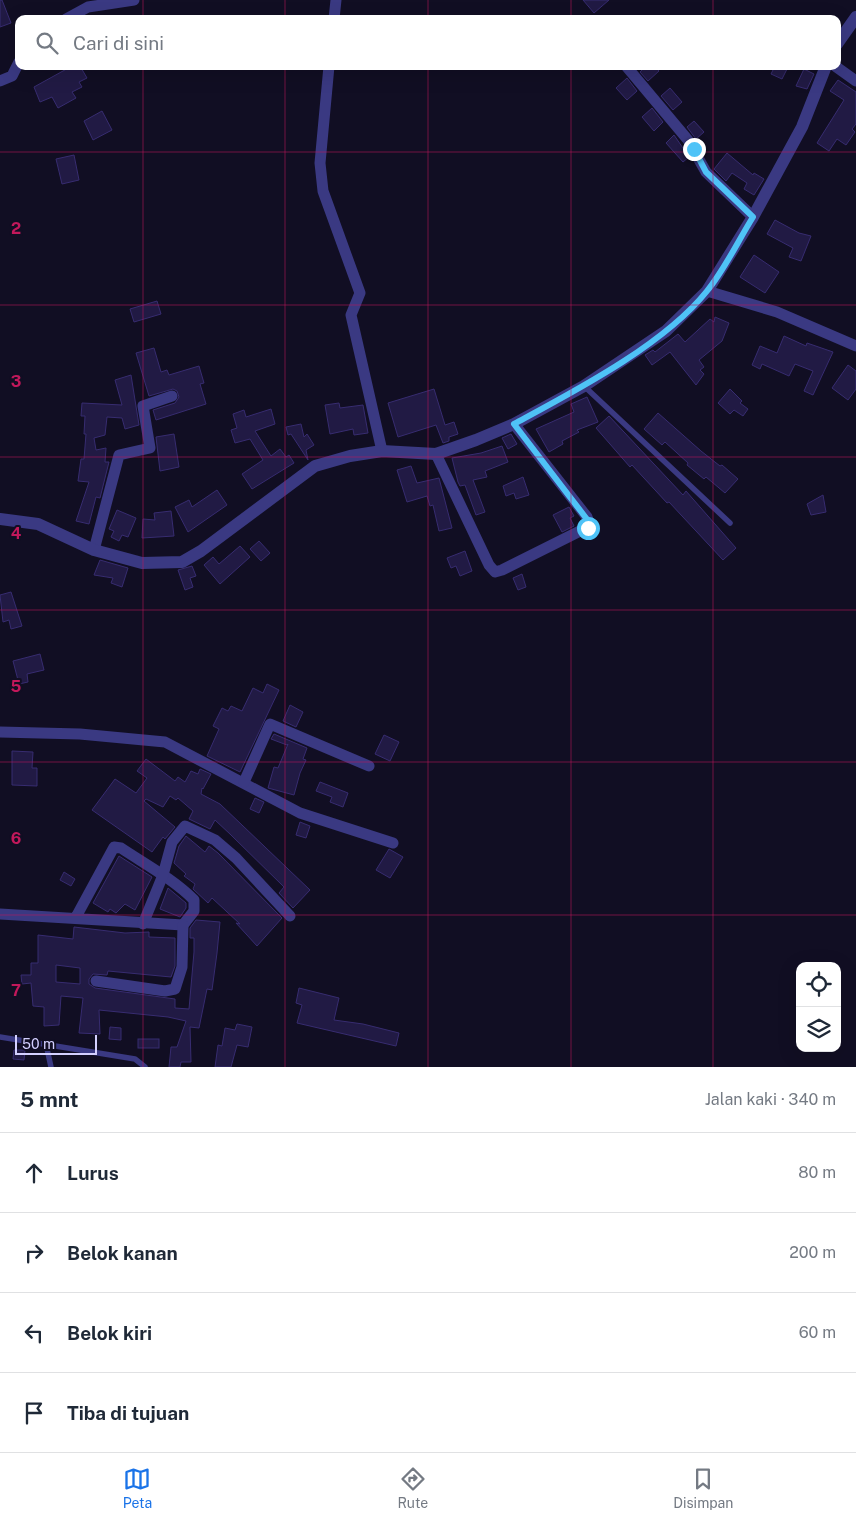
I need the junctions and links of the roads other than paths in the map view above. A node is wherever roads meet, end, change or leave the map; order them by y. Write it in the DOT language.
graph roads {
  1 [pos="134,0"];
  2 [pos="336,0"];
  3 [pos="73,15"];
  4 [pos="334,15"];
  5 [pos="856,17"];
  6 [pos="841,38"];
  7 [pos="15,70"];
  8 [pos="330,70"];
  9 [pos="629,70"];
  10 [pos="824,70"];
  11 [pos="840,70"];
  12 [pos="0,81"];
  13 [pos="856,82"];
  14 [pos="753,217"];
  15 [pos="707,291"];
  16 [pos="856,346"];
  17 [pos="584,386"];
  18 [pos="172,396"];
  19 [pos="514,424"];
  20 [pos="382,452"];
  21 [pos="436,454"];
  22 [pos="0,519"];
  23 [pos="730,523"];
  24 [pos="94,550"];
  25 [pos="0,732"];
  26 [pos="370,766"];
  27 [pos="244,782"];
  28 [pos="393,843"];
  29 [pos="162,875"];
  30 [pos="0,914"];
  31 [pos="290,916"];
  32 [pos="76,917"];
  33 [pos="143,924"];
  34 [pos="183,925"];
  35 [pos="96,980"];
  36 [pos="0,1036"];
  37 [pos="46,1044"];
  38 [pos="51,1067"];
  39 [pos="145,1067"];
  1 -- 3 [label="street"];
  2 -- 4 [label="street"];
  5 -- 6 [label="street"];
  7 -- 12 [label="street"];
  8 -- 20 [label="street"];
  9 -- 14 [label="street"];
  10 -- 14 [label="street"];
  11 -- 13 [label="street"];
  14 -- 15 [label="street"];
  15 -- 16 [label="street"];
  15 -- 17 [label="street"];
  17 -- 19 [label="street"];
  17 -- 23 [label="lane"];
  18 -- 24 [label="street"];
  19 -- 21 [label="street"];
  19 -- 21 [label="street"];
  20 -- 21 [label="street"];
  20 -- 24 [label="street"];
  22 -- 24 [label="street"];
  25 -- 27 [label="street"];
  26 -- 27 [label="street"];
  27 -- 28 [label="street"];
  29 -- 31 [label="street"];
  29 -- 32 [label="street"];
  29 -- 33 [label="street"];
  29 -- 34 [label="street"];
  30 -- 32 [label="street"];
  32 -- 33 [label="street"];
  33 -- 34 [label="street"];
  34 -- 35 [label="street"];
  36 -- 37 [label="lane"];
  37 -- 38 [label="lane"];
  37 -- 39 [label="lane"];
}
